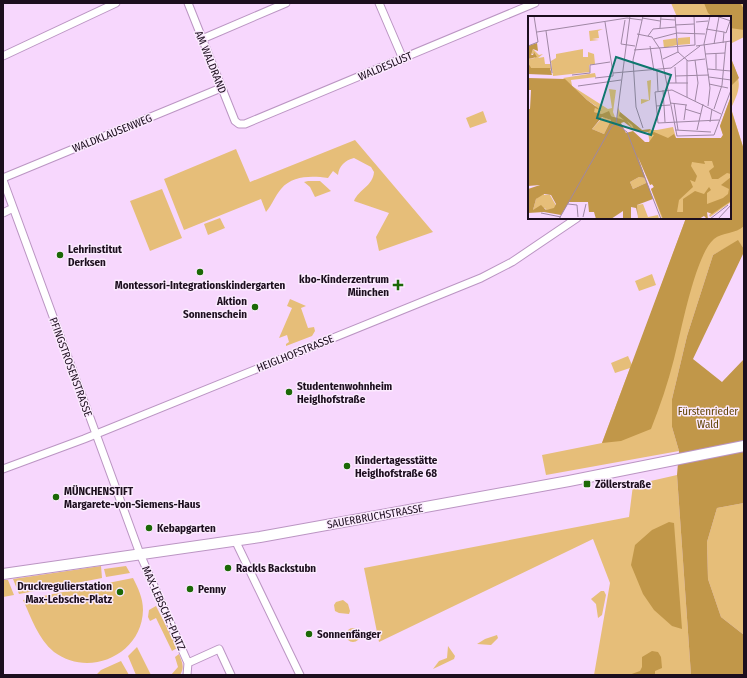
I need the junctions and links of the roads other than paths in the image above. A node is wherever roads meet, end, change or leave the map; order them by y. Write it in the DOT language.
graph roads {
  1 [pos="116,3"];
  2 [pos="188,3"];
  3 [pos="286,3"];
  4 [pos="380,3"];
  5 [pos="536,3"];
  6 [pos="101,6"];
  7 [pos="202,38"];
  8 [pos="3,56"];
  9 [pos="403,59"];
  10 [pos="222,88"];
  11 [pos="235,121"];
  12 [pos="3,179"];
  13 [pos="13,208"];
  14 [pos="3,213"];
  15 [pos="576,219"];
  16 [pos="96,434"];
  17 [pos="744,446"];
  18 [pos="3,470"];
  19 [pos="235,540"];
  20 [pos="140,554"];
  21 [pos="3,574"];
  22 [pos="188,663"];
  23 [pos="187,675"];
  24 [pos="232,675"];
  25 [pos="300,675"];
  1 -- 6 [label="street"];
  2 -- 7 [label="street, AM WALDRAND"];
  3 -- 7 [label="street"];
  4 -- 9 [label="street"];
  5 -- 9 [label="street, WALDESLUST"];
  6 -- 8 [label="street"];
  7 -- 10 [label="street, AM WALDRAND"];
  9 -- 11 [label="street, WALDESLUST"];
  10 -- 11 [label="street, AM WALDRAND"];
  10 -- 12 [label="street, WALDKLAUSENWEG"];
  12 -- 13 [label="street, PFINGSTROSENSTRASSE"];
  13 -- 14 [label="street"];
  13 -- 16 [label="street, PFINGSTROSENSTRASSE"];
  15 -- 16 [label="street, HEIGLHOFSTRASSE"];
  16 -- 18 [label="street, HEIGLHOFSTRASSE"];
  16 -- 20 [label="street, PFINGSTROSENSTRASSE"];
  17 -- 19 [label="street, SAUERBRUCHSTRASSE"];
  19 -- 20 [label="street, SAUERBRUCHSTRASSE"];
  19 -- 25 [label="street"];
  20 -- 21 [label="street, SAUERBRUCHSTRASSE"];
  20 -- 22 [label="street, MAX-LEBSCHE-PLATZ"];
  22 -- 23 [label="street, MAX-LEBSCHE-PLATZ"];
  22 -- 24 [label="street, MAX-LEBSCHE-PLATZ"];
}
